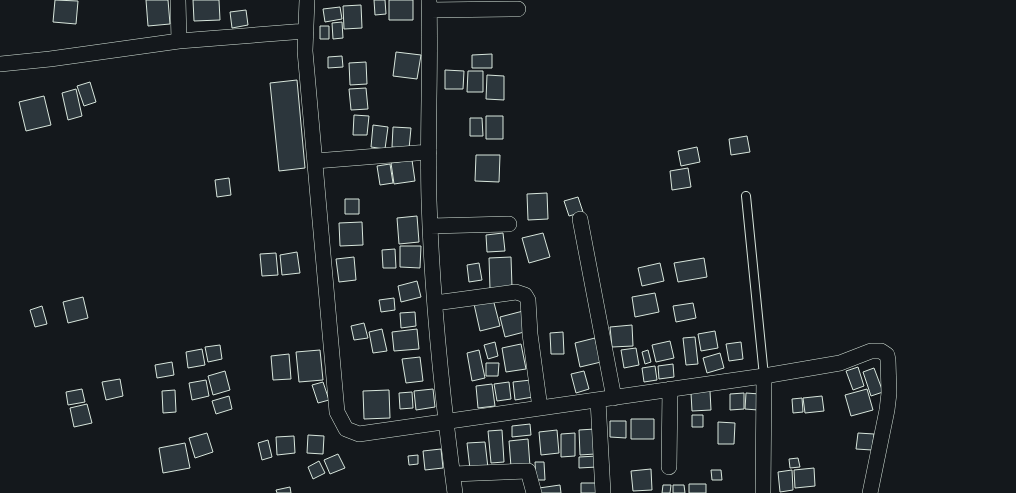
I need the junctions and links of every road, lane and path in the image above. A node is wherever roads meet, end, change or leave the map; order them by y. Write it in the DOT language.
graph roads {
  1 [pos="178,0"];
  2 [pos="307,0"];
  3 [pos="430,5"];
  4 [pos="518,9"];
  5 [pos="306,31"];
  6 [pos="179,40"];
  7 [pos="0,64"];
  8 [pos="429,152"];
  9 [pos="315,161"];
  10 [pos="746,196"];
  11 [pos="580,219"];
  12 [pos="509,224"];
  13 [pos="430,226"];
  14 [pos="435,303"];
  15 [pos="764,376"];
  16 [pos="670,390"];
  17 [pos="614,398"];
  18 [pos="598,400"];
  19 [pos="540,408"];
  20 [pos="446,422"];
  21 [pos="670,468"];
  22 [pos="453,474"];
  23 [pos="455,493"];
  24 [pos="534,493"];
  25 [pos="603,493"];
  26 [pos="763,493"];
  27 [pos="870,493"];
  1 -- 6 [label="street"];
  2 -- 5 [label="street"];
  3 -- 4 [label="street"];
  3 -- 8 [label="street"];
  5 -- 6 [label="street"];
  5 -- 9 [label="street"];
  6 -- 7 [label="street"];
  8 -- 9 [label="street"];
  8 -- 13 [label="street"];
  9 -- 20 [label="street"];
  10 -- 15 [label="lane"];
  11 -- 17 [label="street"];
  12 -- 13 [label="street"];
  13 -- 14 [label="street"];
  14 -- 19 [label="street"];
  14 -- 20 [label="street"];
  15 -- 16 [label="street"];
  15 -- 26 [label="street"];
  15 -- 27 [label="street"];
  16 -- 17 [label="street"];
  16 -- 21 [label="street"];
  17 -- 18 [label="street"];
  18 -- 19 [label="street"];
  18 -- 25 [label="street"];
  19 -- 20 [label="street"];
  20 -- 22 [label="street"];
  22 -- 23 [label="street"];
  22 -- 24 [label="street"];
}
